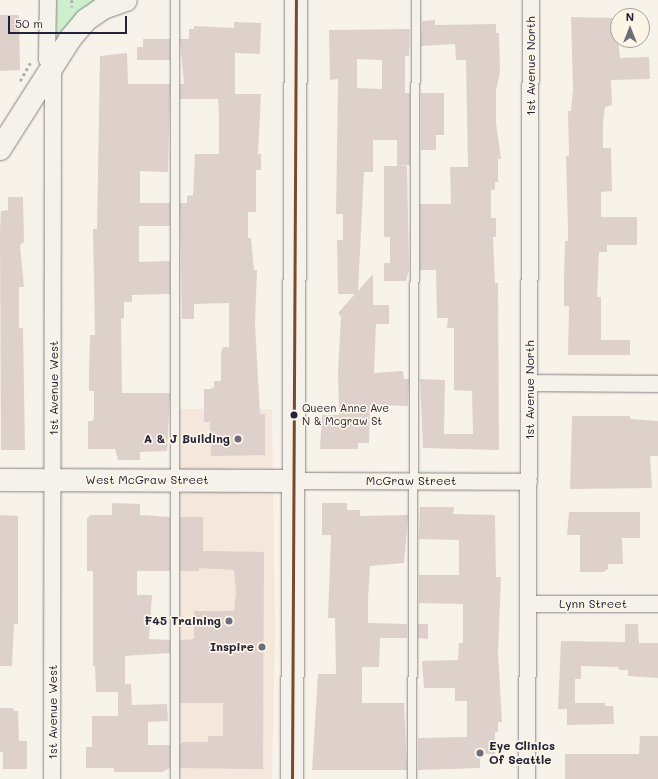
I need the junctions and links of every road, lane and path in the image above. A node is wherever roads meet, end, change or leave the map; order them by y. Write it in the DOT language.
graph roads {
  1 [pos="48,0"];
  2 [pos="126,0"];
  3 [pos="175,0"];
  4 [pos="296,0"];
  5 [pos="416,0"];
  6 [pos="531,0"];
  7 [pos="53,68"];
  8 [pos="0,149"];
  9 [pos="530,383"];
  10 [pos="658,384"];
  11 [pos="0,480"];
  12 [pos="54,480"];
  13 [pos="176,480"];
  14 [pos="294,481"];
  15 [pos="415,481"];
  16 [pos="529,482"];
  17 [pos="528,604"];
  18 [pos="658,604"];
  19 [pos="52,779"];
  20 [pos="175,779"];
  21 [pos="292,779"];
  22 [pos="412,779"];
  23 [pos="527,779"];
  1 -- 7 [label="street, 1st Avenue West"];
  2 -- 7 [label="main road"];
  3 -- 13 [label="lane"];
  4 -- 14 [label="main road"];
  5 -- 15 [label="lane"];
  6 -- 9 [label="street, 1st Avenue North"];
  7 -- 8 [label="main road"];
  7 -- 12 [label="street, 1st Avenue West"];
  9 -- 10 [label="street"];
  9 -- 16 [label="street, 1st Avenue North"];
  11 -- 12 [label="main road, West McGraw Street"];
  12 -- 13 [label="main road, West McGraw Street"];
  12 -- 19 [label="street, 1st Avenue West"];
  13 -- 14 [label="main road, West McGraw Street"];
  13 -- 20 [label="lane"];
  14 -- 15 [label="street, McGraw Street"];
  14 -- 21 [label="main road"];
  15 -- 16 [label="street, McGraw Street"];
  15 -- 22 [label="lane"];
  16 -- 17 [label="street, 1st Avenue North"];
  17 -- 18 [label="street, Lynn Street"];
  17 -- 23 [label="street, 1st Avenue North"];
}
